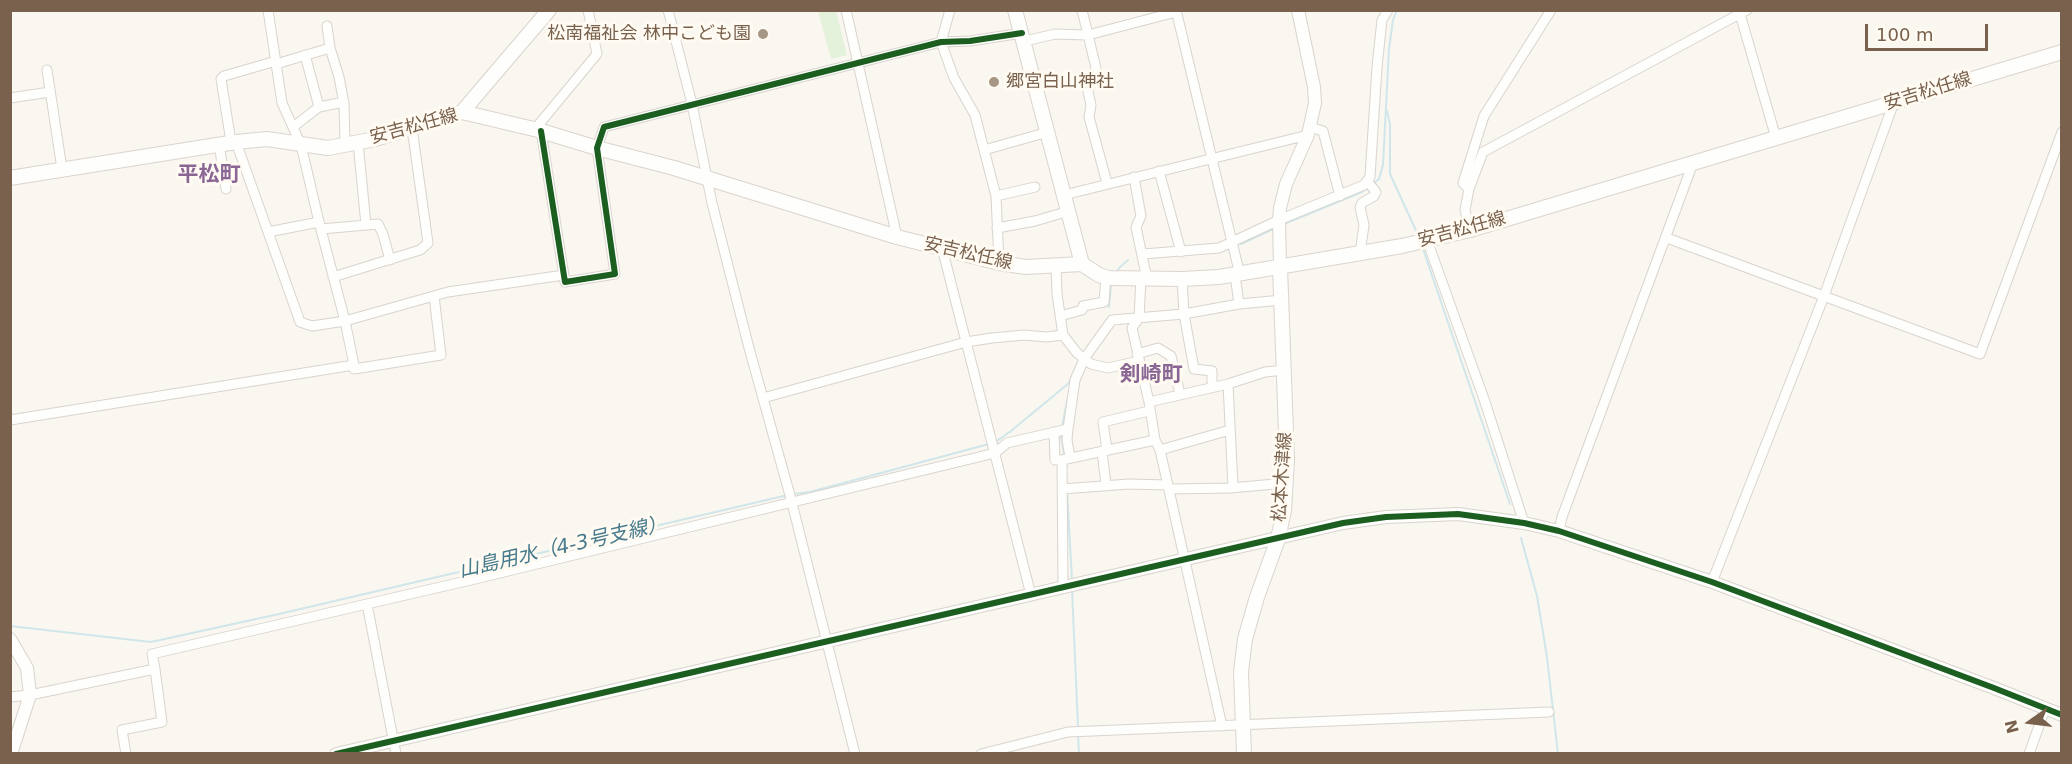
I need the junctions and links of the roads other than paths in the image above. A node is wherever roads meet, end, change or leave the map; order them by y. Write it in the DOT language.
graph roads {
  1 [pos="268,10"];
  2 [pos="549,10"];
  3 [pos="588,10"];
  4 [pos="668,10"];
  5 [pos="846,10"];
  6 [pos="950,10"];
  7 [pos="1016,10"];
  8 [pos="1082,10"];
  9 [pos="1298,10"];
  10 [pos="1388,10"];
  11 [pos="1551,10"];
  12 [pos="1176,11"];
  13 [pos="1743,12"];
  14 [pos="327,26"];
  15 [pos="1088,35"];
  16 [pos="1023,37"];
  17 [pos="941,42"];
  18 [pos="330,48"];
  19 [pos="2061,52"];
  20 [pos="305,56"];
  21 [pos="859,62"];
  22 [pos="276,63"];
  23 [pos="47,70"];
  24 [pos="50,92"];
  25 [pos="10,98"];
  26 [pos="344,102"];
  27 [pos="1894,102"];
  28 [pos="692,104"];
  29 [pos="319,107"];
  30 [pos="462,112"];
  31 [pos="293,127"];
  32 [pos="412,128"];
  33 [pos="538,130"];
  34 [pos="1309,131"];
  35 [pos="1048,132"];
  36 [pos="1776,138"];
  37 [pos="2060,138"];
  38 [pos="229,143"];
  39 [pos="351,143"];
  40 [pos="301,145"];
  41 [pos="597,148"];
  42 [pos="984,150"];
  43 [pos="1211,159"];
  44 [pos="1693,163"];
  45 [pos="62,169"];
  46 [pos="1159,171"];
  47 [pos="1134,177"];
  48 [pos="10,178"];
  49 [pos="708,179"];
  50 [pos="1368,181"];
  51 [pos="1107,183"];
  52 [pos="1035,187"];
  53 [pos="226,189"];
  54 [pos="1469,189"];
  55 [pos="1064,195"];
  56 [pos="996,196"];
  57 [pos="1340,196"];
  58 [pos="1069,212"];
  59 [pos="366,225"];
  60 [pos="1279,225"];
  61 [pos="320,226"];
  62 [pos="997,228"];
  63 [pos="1470,230"];
  64 [pos="268,232"];
  65 [pos="897,237"];
  66 [pos="1667,238"];
  67 [pos="1427,240"];
  68 [pos="1234,247"];
  69 [pos="942,248"];
  70 [pos="1181,252"];
  71 [pos="1360,253"];
  72 [pos="1143,254"];
  73 [pos="390,260"];
  74 [pos="999,264"];
  75 [pos="1082,264"];
  76 [pos="1056,266"];
  77 [pos="1280,267"];
  78 [pos="564,275"];
  79 [pos="1237,275"];
  80 [pos="333,277"];
  81 [pos="1112,277"];
  82 [pos="1144,279"];
  83 [pos="1182,279"];
  84 [pos="434,296"];
  85 [pos="1824,296"];
  86 [pos="1282,300"];
  87 [pos="1239,304"];
  88 [pos="1184,314"];
  89 [pos="1060,316"];
  90 [pos="1139,318"];
  91 [pos="345,321"];
  92 [pos="1063,335"];
  93 [pos="966,342"];
  94 [pos="1189,350"];
  95 [pos="1171,356"];
  96 [pos="1138,357"];
  97 [pos="1084,359"];
  98 [pos="354,369"];
  99 [pos="1285,370"];
  100 [pos="1228,384"];
  101 [pos="1212,387"];
  102 [pos="1180,394"];
  103 [pos="763,398"];
  104 [pos="1149,406"];
  105 [pos="10,420"];
  106 [pos="1068,429"];
  107 [pos="1230,430"];
  108 [pos="1054,432"];
  109 [pos="1155,440"];
  110 [pos="993,447"];
  111 [pos="1104,450"];
  112 [pos="1160,450"];
  113 [pos="1065,459"];
  114 [pos="1286,483"];
  115 [pos="1106,485"];
  116 [pos="1168,487"];
  117 [pos="1233,487"];
  118 [pos="1066,489"];
  119 [pos="790,498"];
  120 [pos="1524,523"];
  121 [pos="1559,531"];
  122 [pos="1278,539"];
  123 [pos="1185,560"];
  124 [pos="1712,582"];
  125 [pos="1069,586"];
  126 [pos="1031,595"];
  127 [pos="367,604"];
  128 [pos="10,639"];
  129 [pos="826,641"];
  130 [pos="155,669"];
  131 [pos="30,695"];
  132 [pos="10,698"];
  133 [pos="2045,709"];
  134 [pos="1549,712"];
  135 [pos="2061,715"];
  136 [pos="1243,725"];
  137 [pos="1222,726"];
  138 [pos="393,740"];
  139 [pos="11,753"];
  140 [pos="126,753"];
  141 [pos="336,753"];
  142 [pos="396,753"];
  143 [pos="855,753"];
  144 [pos="981,753"];
  145 [pos="1244,753"];
  146 [pos="2029,753"];
  1 -- 22 [label="street"];
  2 -- 30 [label="main road"];
  3 -- 33 [label="street"];
  4 -- 28 [label="street"];
  5 -- 21 [label="street"];
  6 -- 17 [label="street"];
  7 -- 16 [label="main road"];
  8 -- 15 [label="street"];
  9 -- 34 [label="street"];
  10 -- 50 [label="street"];
  11 -- 54 [label="street"];
  12 -- 15 [label="street"];
  12 -- 43 [label="street"];
  13 -- 36 [label="street"];
  13 -- 54 [label="street"];
  14 -- 18 [label="street"];
  15 -- 16 [label="street"];
  15 -- 51 [label="street"];
  16 -- 17 [label="street"];
  16 -- 35 [label="main road"];
  17 -- 21 [label="street"];
  17 -- 42 [label="street"];
  18 -- 20 [label="street"];
  18 -- 26 [label="street"];
  19 -- 27 [label="main road, 安吉松任線"];
  20 -- 22 [label="street"];
  20 -- 29 [label="street"];
  21 -- 28 [label="street"];
  21 -- 65 [label="street"];
  22 -- 31 [label="street"];
  22 -- 38 [label="street"];
  23 -- 24 [label="street"];
  24 -- 25 [label="street"];
  24 -- 45 [label="street"];
  26 -- 29 [label="street"];
  26 -- 39 [label="street"];
  27 -- 36 [label="main road, 安吉松任線"];
  27 -- 85 [label="street"];
  28 -- 41 [label="street"];
  28 -- 49 [label="street"];
  29 -- 31 [label="street"];
  30 -- 32 [label="main road, 安吉松任線"];
  30 -- 33 [label="main road, 安吉松任線"];
  31 -- 40 [label="street"];
  32 -- 39 [label="main road, 安吉松任線"];
  32 -- 73 [label="street"];
  33 -- 41 [label="main road, 安吉松任線"];
  33 -- 78 [label="street"];
  34 -- 43 [label="street"];
  34 -- 57 [label="street"];
  34 -- 60 [label="street"];
  35 -- 42 [label="street"];
  35 -- 55 [label="main road"];
  36 -- 44 [label="main road, 安吉松任線"];
  37 -- 85 [label="street"];
  38 -- 40 [label="main road, 安吉松任線"];
  38 -- 45 [label="main road, 安吉松任線"];
  38 -- 53 [label="street"];
  38 -- 64 [label="street"];
  39 -- 40 [label="main road, 安吉松任線"];
  39 -- 59 [label="street"];
  40 -- 61 [label="street"];
  41 -- 49 [label="main road, 安吉松任線"];
  41 -- 78 [label="street"];
  42 -- 56 [label="street"];
  43 -- 46 [label="street"];
  43 -- 68 [label="street"];
  44 -- 63 [label="main road, 安吉松任線"];
  44 -- 66 [label="street"];
  45 -- 48 [label="main road, 安吉松任線"];
  46 -- 47 [label="street"];
  46 -- 70 [label="street"];
  47 -- 51 [label="street"];
  47 -- 72 [label="street"];
  49 -- 65 [label="main road, 安吉松任線"];
  49 -- 103 [label="street"];
  50 -- 57 [label="street"];
  50 -- 71 [label="street"];
  51 -- 55 [label="street"];
  52 -- 56 [label="street"];
  54 -- 63 [label="street"];
  55 -- 58 [label="main road"];
  56 -- 62 [label="street"];
  57 -- 60 [label="street"];
  58 -- 62 [label="street"];
  58 -- 75 [label="main road"];
  59 -- 61 [label="street"];
  59 -- 73 [label="street"];
  60 -- 68 [label="street"];
  60 -- 77 [label="street"];
  61 -- 64 [label="street"];
  61 -- 80 [label="street"];
  62 -- 74 [label="street"];
  63 -- 67 [label="main road, 安吉松任線"];
  64 -- 91 [label="street"];
  65 -- 69 [label="main road, 安吉松任線"];
  66 -- 85 [label="street"];
  66 -- 121 [label="street"];
  67 -- 71 [label="main road, 安吉松任線"];
  67 -- 120 [label="street"];
  68 -- 70 [label="street"];
  68 -- 79 [label="street"];
  69 -- 74 [label="main road, 安吉松任線"];
  69 -- 93 [label="street"];
  70 -- 72 [label="street"];
  71 -- 77 [label="main road, 安吉松任線"];
  72 -- 82 [label="street"];
  73 -- 80 [label="street"];
  74 -- 76 [label="main road, 安吉松任線"];
  75 -- 76 [label="main road, 安吉松任線"];
  75 -- 81 [label="main road, 安吉松任線"];
  76 -- 89 [label="street"];
  77 -- 79 [label="main road, 安吉松任線"];
  77 -- 86 [label="main road, 松本木津線"];
  78 -- 84 [label="street"];
  79 -- 83 [label="main road, 安吉松任線"];
  79 -- 87 [label="street"];
  80 -- 91 [label="street"];
  81 -- 82 [label="main road, 安吉松任線"];
  81 -- 89 [label="street"];
  82 -- 83 [label="main road, 安吉松任線"];
  82 -- 90 [label="street"];
  83 -- 88 [label="street"];
  84 -- 91 [label="street"];
  84 -- 98 [label="street"];
  85 -- 124 [label="street"];
  86 -- 87 [label="street"];
  86 -- 99 [label="main road, 松本木津線"];
  87 -- 88 [label="street"];
  88 -- 90 [label="street"];
  88 -- 94 [label="street"];
  89 -- 92 [label="street"];
  90 -- 96 [label="street"];
  90 -- 97 [label="street"];
  91 -- 105 [label="street"];
  92 -- 93 [label="street"];
  92 -- 97 [label="street"];
  93 -- 103 [label="street"];
  93 -- 110 [label="street"];
  94 -- 95 [label="street"];
  94 -- 101 [label="street"];
  95 -- 96 [label="street"];
  95 -- 102 [label="street"];
  96 -- 97 [label="street"];
  96 -- 104 [label="street"];
  97 -- 106 [label="street"];
  99 -- 100 [label="street"];
  99 -- 114 [label="main road, 松本木津線"];
  100 -- 101 [label="street"];
  100 -- 107 [label="street"];
  101 -- 102 [label="street"];
  102 -- 104 [label="street"];
  103 -- 119 [label="street"];
  104 -- 109 [label="street"];
  104 -- 111 [label="street"];
  106 -- 108 [label="street"];
  106 -- 113 [label="street"];
  107 -- 112 [label="street"];
  107 -- 117 [label="street"];
  108 -- 110 [label="street"];
  108 -- 113 [label="street"];
  109 -- 111 [label="street"];
  109 -- 112 [label="street"];
  110 -- 119 [label="street"];
  110 -- 126 [label="street"];
  111 -- 113 [label="street"];
  111 -- 115 [label="street"];
  112 -- 116 [label="street"];
  113 -- 118 [label="street"];
  114 -- 117 [label="street"];
  114 -- 122 [label="main road, 松本木津線"];
  115 -- 116 [label="street"];
  115 -- 118 [label="street"];
  116 -- 117 [label="street"];
  116 -- 123 [label="street"];
  118 -- 125 [label="street"];
  119 -- 127 [label="street"];
  119 -- 129 [label="street"];
  120 -- 121 [label="street"];
  120 -- 122 [label="street"];
  121 -- 124 [label="street"];
  122 -- 123 [label="street"];
  122 -- 136 [label="main road, 松本木津線"];
  123 -- 125 [label="street"];
  123 -- 137 [label="street"];
  124 -- 133 [label="street"];
  125 -- 126 [label="street"];
  126 -- 129 [label="street"];
  127 -- 130 [label="street"];
  127 -- 138 [label="street"];
  128 -- 131 [label="street"];
  129 -- 138 [label="street"];
  129 -- 143 [label="street"];
  130 -- 131 [label="street"];
  130 -- 140 [label="street"];
  131 -- 132 [label="street"];
  131 -- 139 [label="street"];
  133 -- 135 [label="street"];
  133 -- 146 [label="street"];
  134 -- 136 [label="street"];
  136 -- 137 [label="street"];
  136 -- 145 [label="main road, 松本木津線"];
  137 -- 144 [label="street"];
  138 -- 141 [label="street"];
  138 -- 142 [label="street"];
}
